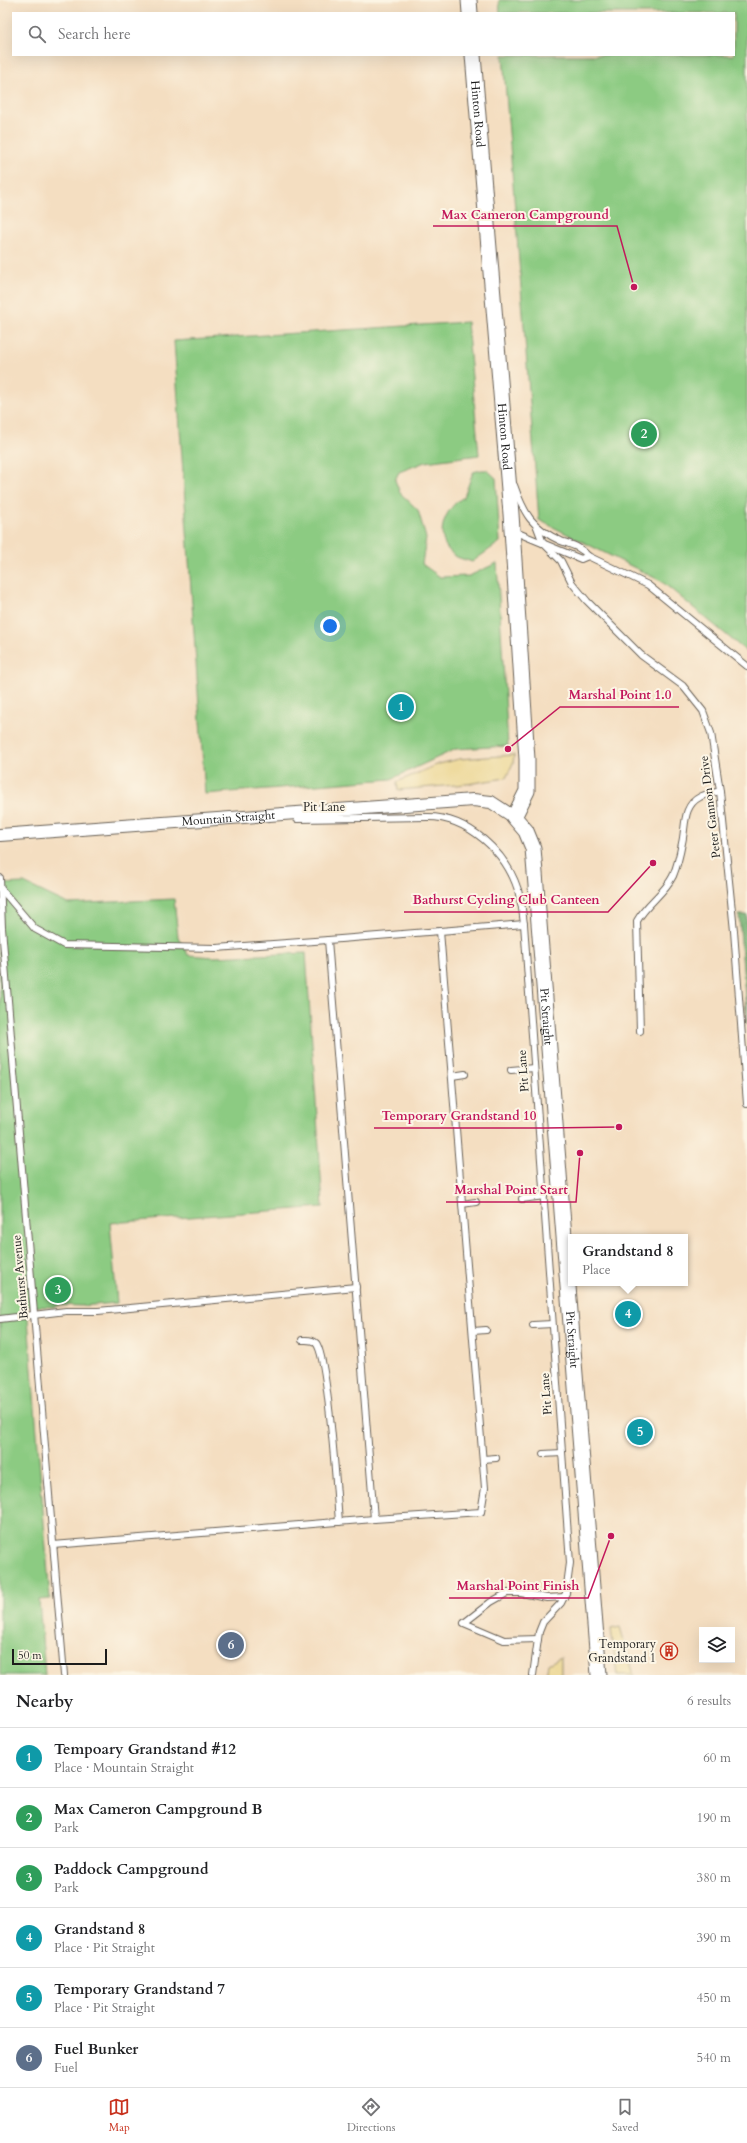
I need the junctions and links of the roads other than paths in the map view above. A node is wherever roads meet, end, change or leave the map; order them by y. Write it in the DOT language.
graph roads {
  1 [pos="469,0"];
  2 [pos="470,12"];
  3 [pos="473,56"];
  4 [pos="507,464"];
  5 [pos="536,527"];
  6 [pos="512,530"];
  7 [pos="543,543"];
  8 [pos="588,556"];
  9 [pos="747,666"];
  10 [pos="720,792"];
  11 [pos="514,817"];
  12 [pos="236,819"];
  13 [pos="0,835"];
  14 [pos="0,878"];
  15 [pos="2,890"];
  16 [pos="524,924"];
  17 [pos="1,928"];
  18 [pos="440,931"];
  19 [pos="328,940"];
  20 [pos="640,1031"];
  21 [pos="534,1068"];
  22 [pos="511,1070"];
  23 [pos="465,1074"];
  24 [pos="452,1076"];
  25 [pos="747,1104"];
  26 [pos="544,1196"];
  27 [pos="522,1199"];
  28 [pos="476,1202"];
  29 [pos="462,1204"];
  30 [pos="568,1280"];
  31 [pos="568,1286"];
  32 [pos="356,1287"];
  33 [pos="34,1314"];
  34 [pos="0,1319"];
  35 [pos="552,1324"];
  36 [pos="533,1325"];
  37 [pos="486,1330"];
  38 [pos="473,1331"];
  39 [pos="302,1340"];
  40 [pos="562,1453"];
  41 [pos="543,1454"];
  42 [pos="496,1458"];
  43 [pos="483,1459"];
  44 [pos="374,1519"];
  45 [pos="339,1522"];
  46 [pos="53,1545"];
  47 [pos="564,1597"];
  48 [pos="538,1639"];
  49 [pos="64,1675"];
  50 [pos="533,1675"];
  51 [pos="600,1675"];
  1 -- 2 [label="street"];
  3 -- 4 [label="street, Hinton Road"];
  4 -- 5 [label="lane"];
  4 -- 6 [label="street, Hinton Road"];
  5 -- 7 [label="lane, Peter Gannon Drive"];
  5 -- 8 [label="lane"];
  6 -- 7 [label="lane"];
  6 -- 11 [label="street, Hinton Road"];
  7 -- 8 [label="lane"];
  7 -- 10 [label="lane, Peter Gannon Drive"];
  8 -- 9 [label="lane"];
  10 -- 20 [label="lane"];
  10 -- 25 [label="lane, Peter Gannon Drive"];
  11 -- 12 [label="street, Mountain Straight"];
  11 -- 30 [label="street, Pit Straight"];
  12 -- 13 [label="street, Mountain Straight"];
  12 -- 16 [label="lane, Pit Lane"];
  14 -- 15 [label="lane, Bathurst Avenue"];
  15 -- 17 [label="lane, Bathurst Avenue"];
  15 -- 19 [label="lane"];
  16 -- 18 [label="lane"];
  16 -- 21 [label="lane, Pit Lane"];
  17 -- 33 [label="lane, Bathurst Avenue"];
  18 -- 19 [label="lane"];
  18 -- 24 [label="lane"];
  19 -- 32 [label="lane"];
  21 -- 22 [label="lane"];
  21 -- 26 [label="lane, Pit Lane"];
  23 -- 24 [label="lane"];
  24 -- 29 [label="lane"];
  26 -- 27 [label="lane"];
  26 -- 35 [label="lane, Pit Lane"];
  28 -- 29 [label="lane"];
  29 -- 38 [label="lane"];
  31 -- 51 [label="street, Pit Straight"];
  32 -- 33 [label="lane"];
  32 -- 44 [label="lane"];
  33 -- 34 [label="lane"];
  33 -- 46 [label="lane, Bathurst Avenue"];
  35 -- 36 [label="lane"];
  35 -- 40 [label="lane, Pit Lane"];
  37 -- 38 [label="lane"];
  38 -- 43 [label="lane"];
  39 -- 45 [label="lane"];
  40 -- 41 [label="lane"];
  40 -- 47 [label="lane, Pit Lane"];
  42 -- 43 [label="lane"];
  43 -- 44 [label="lane"];
  44 -- 45 [label="lane"];
  45 -- 46 [label="lane"];
  46 -- 49 [label="lane, Bathurst Avenue"];
  47 -- 48 [label="lane, Pit Lane"];
  47 -- 48 [label="lane"];
  48 -- 50 [label="lane, Pit Lane"];
}
